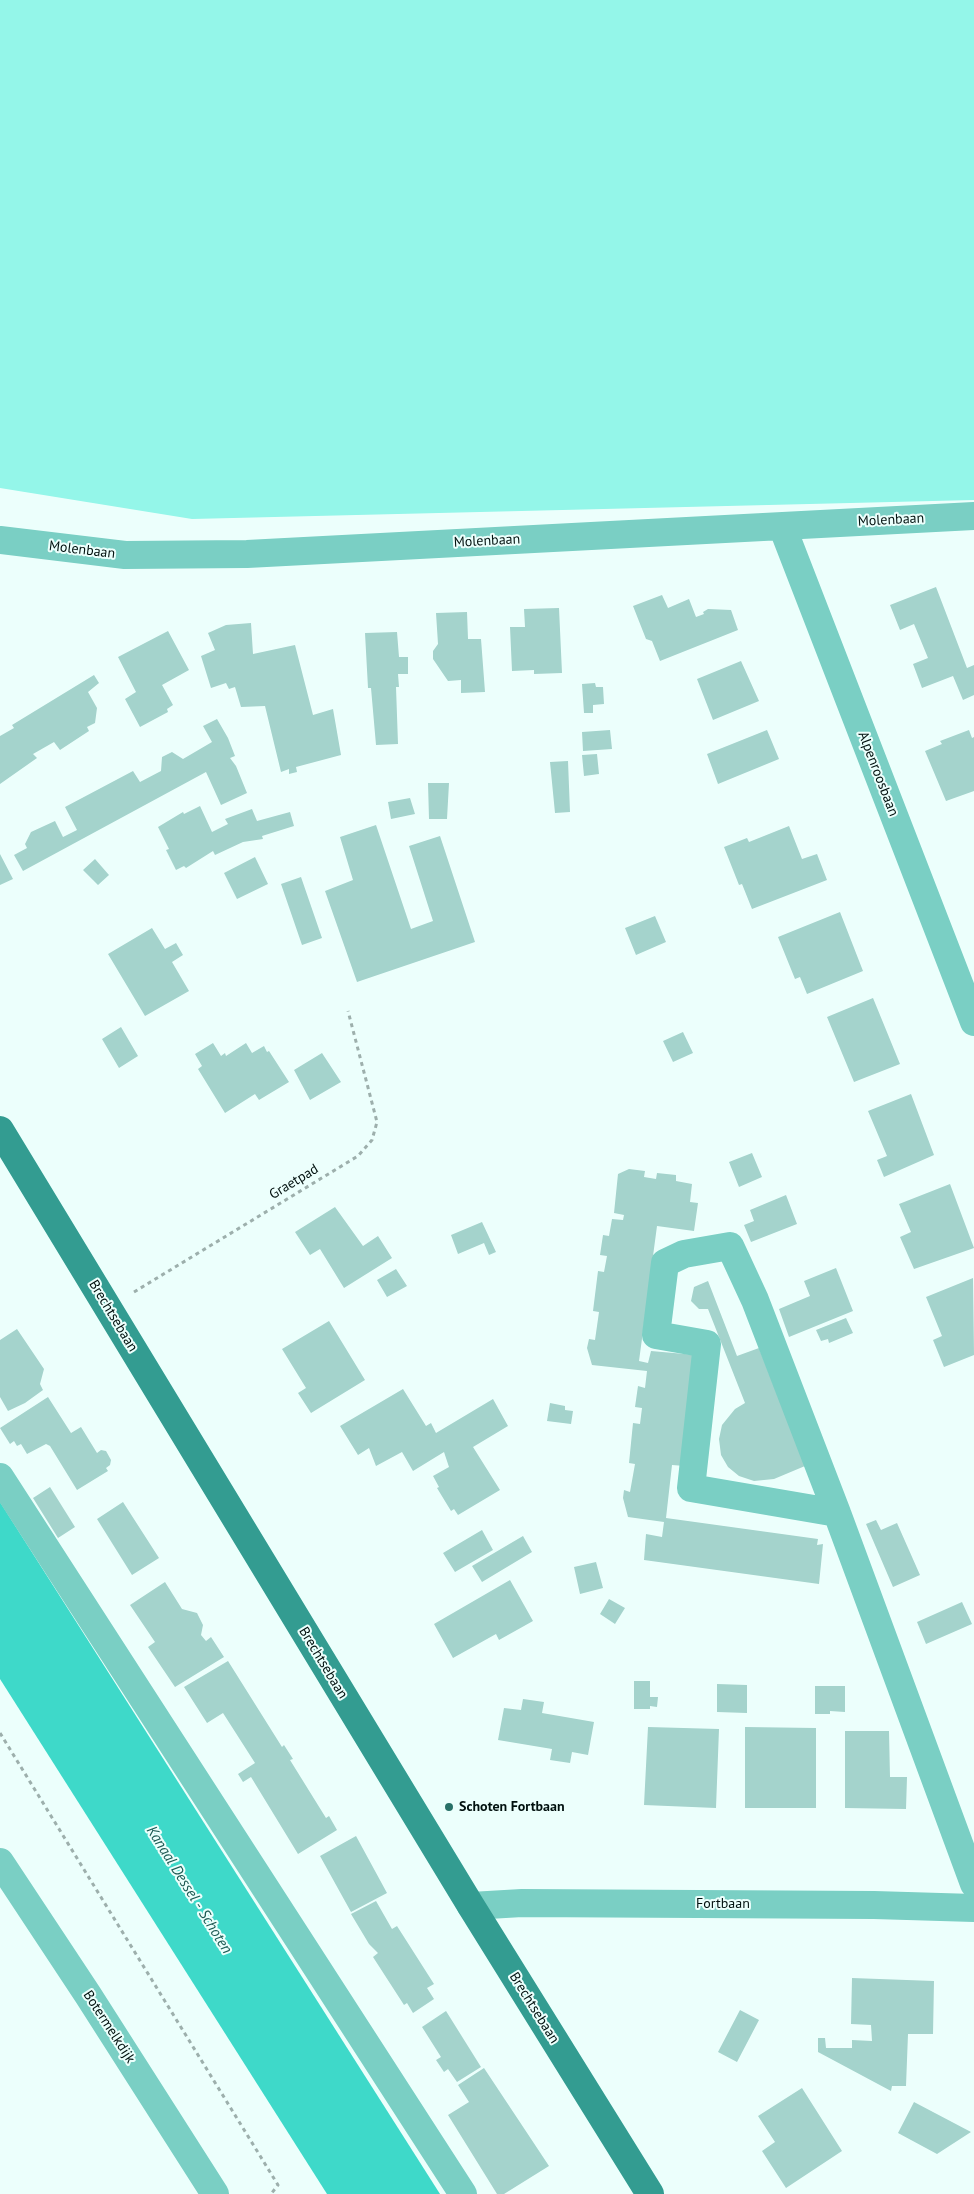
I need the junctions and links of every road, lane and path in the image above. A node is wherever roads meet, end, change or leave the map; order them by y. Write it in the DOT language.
graph roads {
  1 [pos="974,516"];
  2 [pos="782,526"];
  3 [pos="0,540"];
  4 [pos="348,1011"];
  5 [pos="974,1022"];
  6 [pos="0,1130"];
  7 [pos="108,1308"];
  8 [pos="0,1477"];
  9 [pos="837,1513"];
  10 [pos="0,1733"];
  11 [pos="0,1862"];
  12 [pos="974,1884"];
  13 [pos="471,1906"];
  14 [pos="974,1908"];
  15 [pos="215,2194"];
  16 [pos="271,2194"];
  17 [pos="463,2194"];
  18 [pos="650,2194"];
  1 -- 2 [label="street, Molenbaan"];
  2 -- 3 [label="street, Molenbaan"];
  2 -- 5 [label="street, Alpenroosbaan"];
  4 -- 7 [label="path, Graetpad"];
  6 -- 7 [label="main road, Brechtsebaan"];
  7 -- 13 [label="main road, Brechtsebaan"];
  8 -- 17 [label="street"];
  9 -- 9 [label="street"];
  9 -- 12 [label="street"];
  10 -- 16 [label="path"];
  11 -- 15 [label="street, Botermelkdijk"];
  13 -- 14 [label="street, Fortbaan"];
  13 -- 18 [label="main road, Brechtsebaan"];
}
